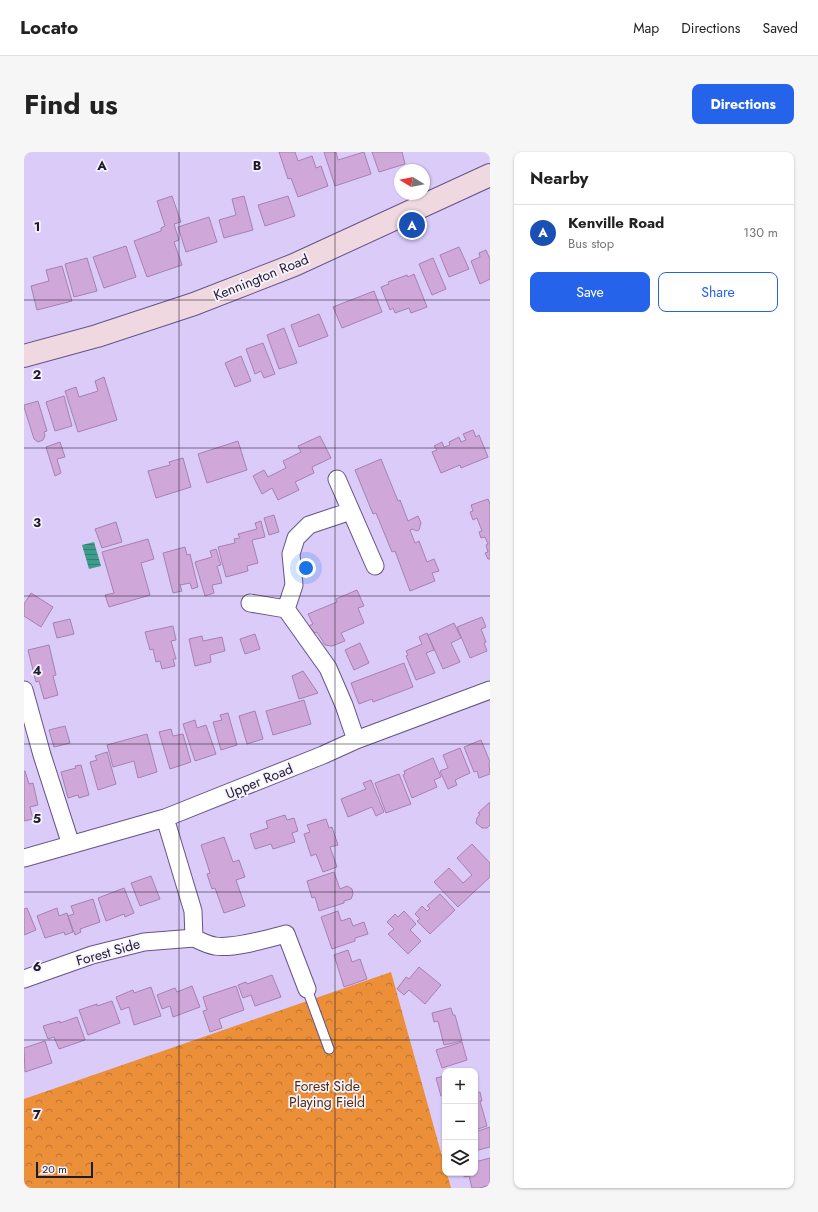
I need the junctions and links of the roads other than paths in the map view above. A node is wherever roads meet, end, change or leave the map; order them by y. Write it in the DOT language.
graph roads {
  1 [pos="490,175"];
  2 [pos="24,356"];
  3 [pos="337,479"];
  4 [pos="351,511"];
  5 [pos="374,566"];
  6 [pos="250,603"];
  7 [pos="286,609"];
  8 [pos="24,690"];
  9 [pos="489,692"];
  10 [pos="356,740"];
  11 [pos="165,818"];
  12 [pos="71,845"];
  13 [pos="24,858"];
  14 [pos="194,938"];
  15 [pos="24,979"];
  16 [pos="307,988"];
  17 [pos="329,1049"];
  1 -- 2 [label="street, Kennington Road"];
  3 -- 4 [label="street"];
  4 -- 5 [label="street"];
  4 -- 7 [label="street"];
  6 -- 7 [label="street"];
  7 -- 10 [label="street"];
  8 -- 12 [label="street"];
  9 -- 10 [label="street, Upper Road"];
  10 -- 11 [label="street, Upper Road"];
  11 -- 12 [label="street, Upper Road"];
  11 -- 14 [label="street"];
  12 -- 13 [label="street, Upper Road"];
  14 -- 15 [label="street, Forest Side"];
  14 -- 16 [label="street, Forest Side"];
  16 -- 17 [label="lane"];
}
